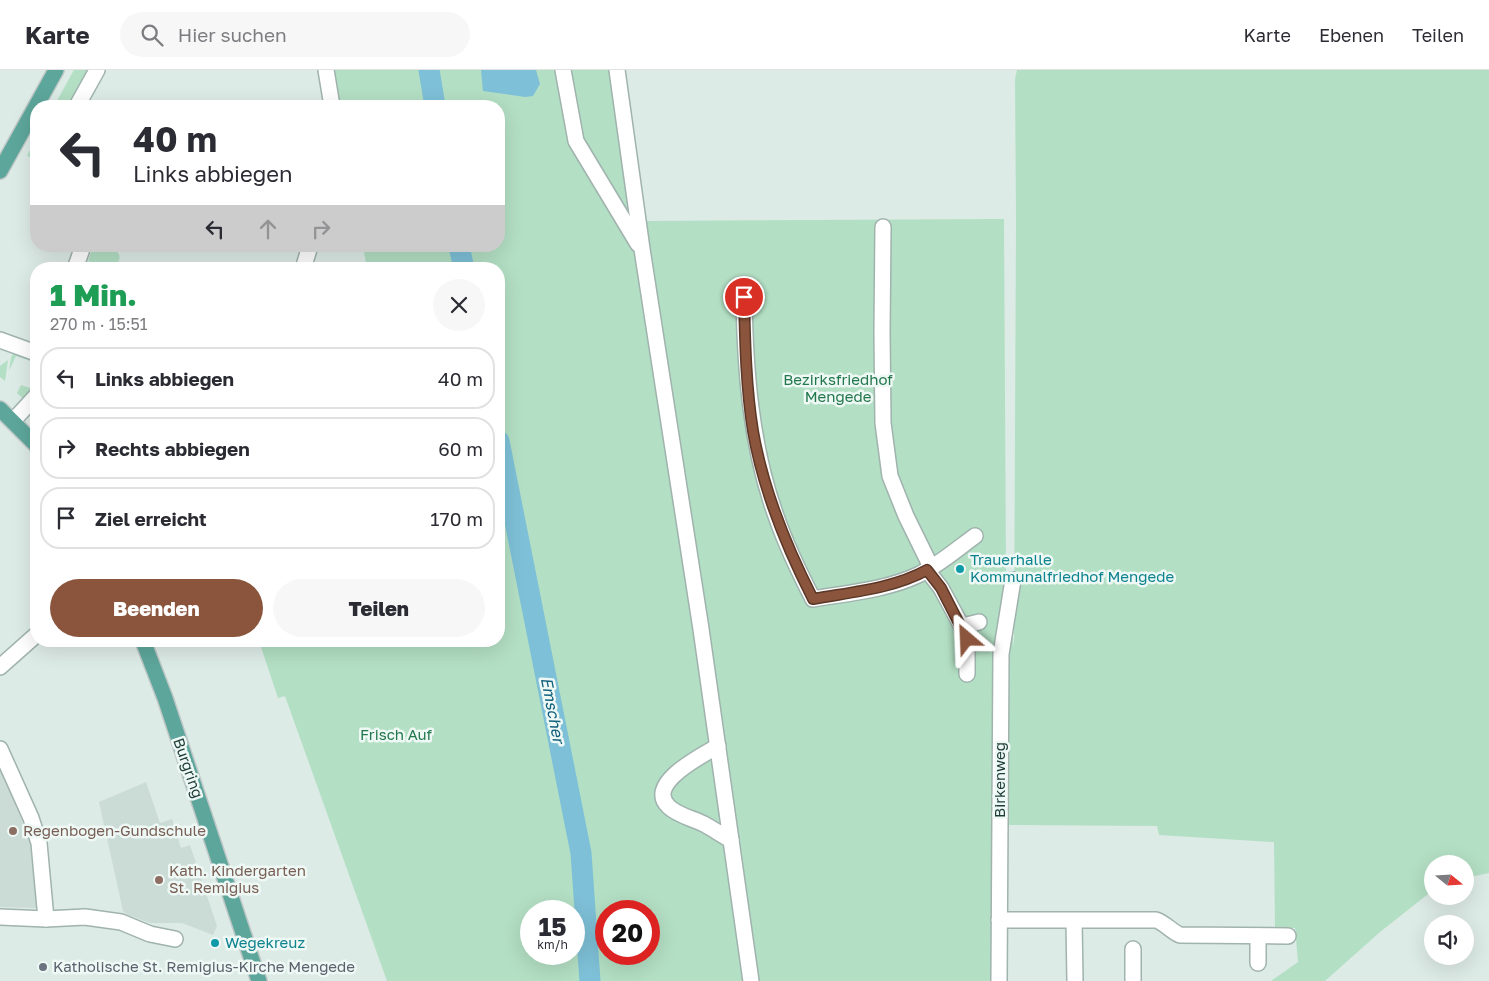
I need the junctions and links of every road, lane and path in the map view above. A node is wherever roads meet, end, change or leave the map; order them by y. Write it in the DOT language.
graph roads {
  1 [pos="56,70"];
  2 [pos="97,70"];
  3 [pos="326,70"];
  4 [pos="563,70"];
  5 [pos="617,70"];
  6 [pos="39,100"];
  7 [pos="80,100"];
  8 [pos="331,100"];
  9 [pos="30,117"];
  10 [pos="0,171"];
  11 [pos="883,227"];
  12 [pos="642,249"];
  13 [pos="744,297"];
  14 [pos="0,340"];
  15 [pos="30,351"];
  16 [pos="30,403"];
  17 [pos="0,411"];
  18 [pos="13,421"];
  19 [pos="30,438"];
  20 [pos="976,536"];
  21 [pos="929,569"];
  22 [pos="1012,580"];
  23 [pos="979,622"];
  24 [pos="961,625"];
  25 [pos="30,640"];
  26 [pos="145,647"];
  27 [pos="0,667"];
  28 [pos="967,674"];
  29 [pos="718,746"];
  30 [pos="0,748"];
  31 [pos="731,840"];
  32 [pos="0,917"];
  33 [pos="46,919"];
  34 [pos="1004,920"];
  35 [pos="1074,921"];
  36 [pos="1258,936"];
  37 [pos="1288,936"];
  38 [pos="175,939"];
  39 [pos="1133,949"];
  40 [pos="1258,963"];
  41 [pos="259,981"];
  42 [pos="751,981"];
  43 [pos="999,981"];
  44 [pos="1009,981"];
  45 [pos="1075,981"];
  46 [pos="1132,981"];
  1 -- 6 [label="main road"];
  2 -- 7 [label="street"];
  3 -- 8 [label="street"];
  4 -- 12 [label="street"];
  5 -- 12 [label="street"];
  9 -- 10 [label="main road"];
  11 -- 21 [label="street"];
  12 -- 29 [label="street"];
  13 -- 21 [label="street"];
  14 -- 15 [label="street"];
  16 -- 18 [label="street"];
  17 -- 18 [label="main road"];
  18 -- 19 [label="main road"];
  20 -- 21 [label="street"];
  21 -- 24 [label="street"];
  22 -- 34 [label="street, Birkenweg"];
  23 -- 24 [label="street"];
  24 -- 28 [label="street"];
  25 -- 27 [label="street"];
  26 -- 41 [label="main road, Burgring"];
  29 -- 31 [label="street"];
  29 -- 31 [label="street"];
  30 -- 33 [label="street"];
  31 -- 42 [label="street"];
  32 -- 33 [label="street"];
  33 -- 38 [label="street"];
  34 -- 35 [label="street"];
  34 -- 43 [label="street, Birkenweg"];
  34 -- 44 [label="street"];
  35 -- 36 [label="street"];
  35 -- 45 [label="street"];
  36 -- 37 [label="street"];
  36 -- 40 [label="street"];
  39 -- 46 [label="street"];
}
